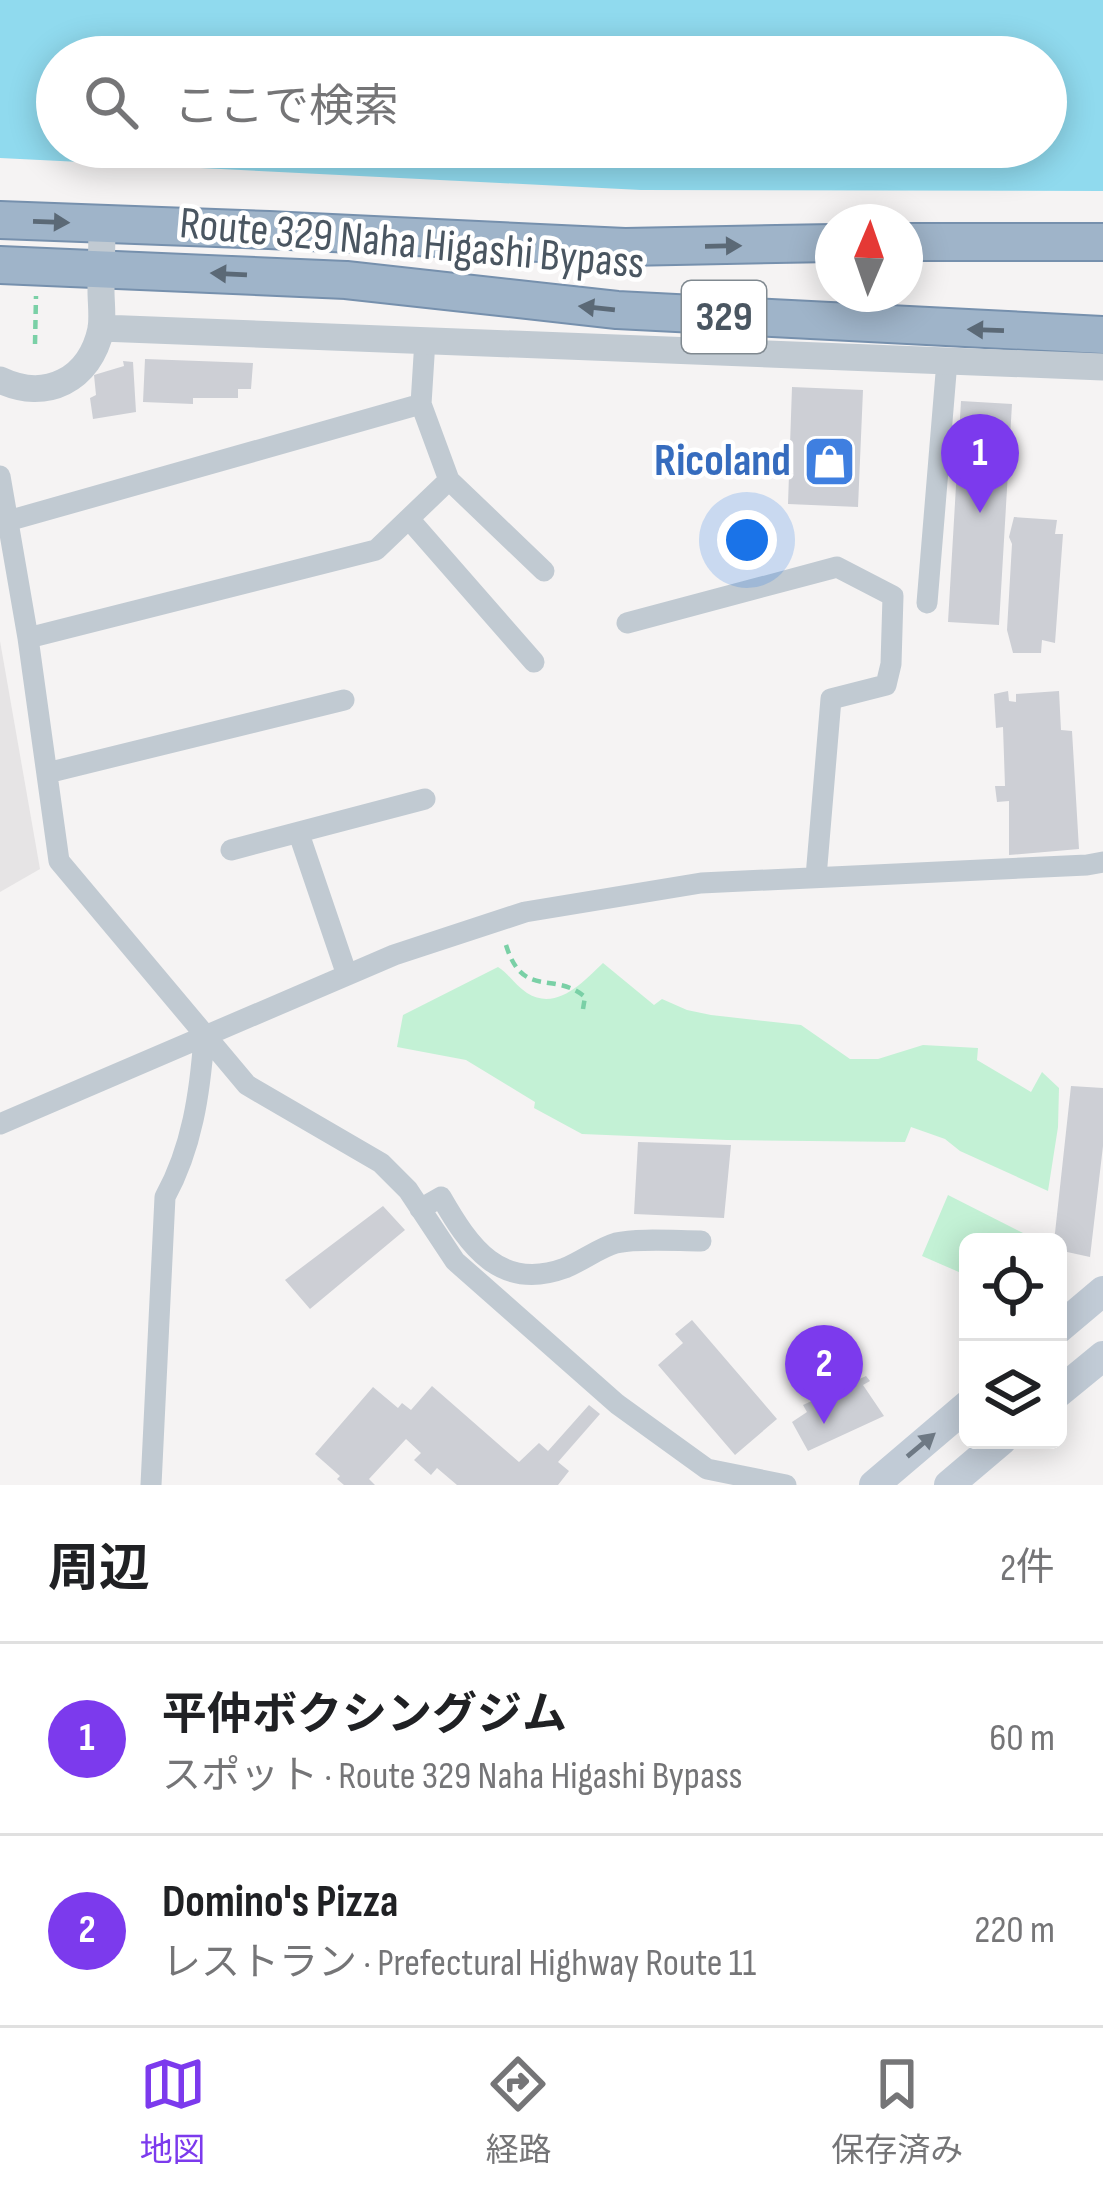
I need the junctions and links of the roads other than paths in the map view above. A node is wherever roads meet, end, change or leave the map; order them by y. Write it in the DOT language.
graph roads {
  1 [pos="0,220"];
  2 [pos="102,224"];
  3 [pos="923,242"];
  4 [pos="1103,242"];
  5 [pos="815,243"];
  6 [pos="0,265"];
  7 [pos="101,268"];
  8 [pos="101,328"];
  9 [pos="1103,334"];
  10 [pos="424,340"];
  11 [pos="947,361"];
  12 [pos="1103,368"];
  13 [pos="0,380"];
  14 [pos="421,404"];
  15 [pos="0,476"];
  16 [pos="449,480"];
  17 [pos="409,518"];
  18 [pos="8,521"];
  19 [pos="544,571"];
  20 [pos="927,603"];
  21 [pos="627,623"];
  22 [pos="28,638"];
  23 [pos="534,662"];
  24 [pos="344,700"];
  25 [pos="46,773"];
  26 [pos="425,799"];
  27 [pos="299,834"];
  28 [pos="231,850"];
  29 [pos="1103,862"];
  30 [pos="816,877"];
  31 [pos="347,975"];
  32 [pos="204,1037"];
  33 [pos="0,1124"];
  34 [pos="420,1209"];
  35 [pos="701,1241"];
  36 [pos="1103,1291"];
  37 [pos="1067,1321"];
  38 [pos="1103,1356"];
  39 [pos="1067,1386"];
  40 [pos="959,1413"];
  41 [pos="991,1449"];
  42 [pos="151,1485"];
  43 [pos="786,1485"];
  44 [pos="874,1485"];
  45 [pos="949,1485"];
  1 -- 2 [label="highway, Route 329 Naha Higashi Bypass / 329, one-way"];
  2 -- 5 [label="highway, Route 329 Naha Higashi Bypass / 329, one-way"];
  2 -- 7 [label="street"];
  3 -- 4 [label="highway"];
  6 -- 7 [label="highway, Route 329 Naha Higashi Bypass / 329"];
  7 -- 8 [label="street"];
  9 -- 7 [label="highway, Route 329 Naha Higashi Bypass / 329, one-way"];
  8 -- 10 [label="street"];
  8 -- 13 [label="street"];
  10 -- 11 [label="street"];
  10 -- 14 [label="street"];
  11 -- 12 [label="street"];
  11 -- 20 [label="street"];
  14 -- 16 [label="street"];
  14 -- 18 [label="street"];
  15 -- 18 [label="street"];
  16 -- 17 [label="street"];
  16 -- 19 [label="street"];
  17 -- 22 [label="street"];
  17 -- 23 [label="street"];
  18 -- 22 [label="street"];
  21 -- 30 [label="street"];
  22 -- 25 [label="street"];
  24 -- 25 [label="street"];
  25 -- 32 [label="street"];
  26 -- 27 [label="street"];
  27 -- 28 [label="street"];
  27 -- 31 [label="street"];
  29 -- 30 [label="street"];
  30 -- 31 [label="street"];
  31 -- 32 [label="street"];
  32 -- 33 [label="street"];
  32 -- 34 [label="street"];
  32 -- 42 [label="street"];
  34 -- 35 [label="street"];
  34 -- 43 [label="street"];
  36 -- 37 [label="main road"];
  38 -- 39 [label="main road"];
  44 -- 40 [label="main road, one-way"];
  41 -- 45 [label="main road"];
}
